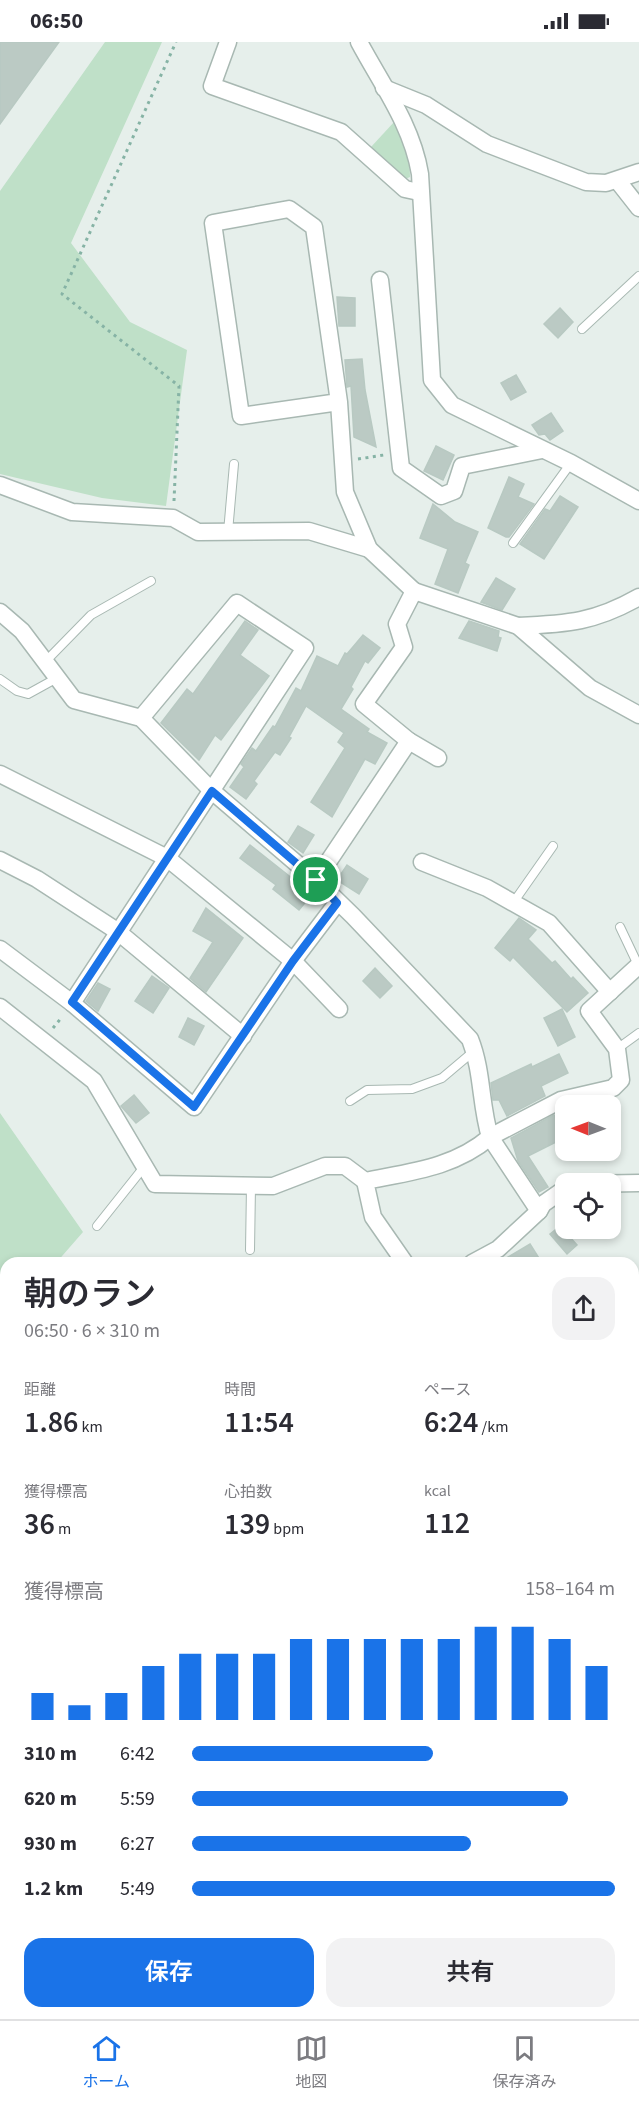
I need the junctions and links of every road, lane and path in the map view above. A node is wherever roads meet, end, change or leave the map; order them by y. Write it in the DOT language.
graph roads {
  1 [pos="176,42"];
  2 [pos="228,42"];
  3 [pos="359,42"];
  4 [pos="384,88"];
  5 [pos="639,172"];
  6 [pos="616,180"];
  7 [pos="419,192"];
  8 [pos="639,208"];
  9 [pos="639,276"];
  10 [pos="380,280"];
  11 [pos="582,329"];
  12 [pos="339,402"];
  13 [pos="543,450"];
  14 [pos="398,454"];
  15 [pos="343,461"];
  16 [pos="571,463"];
  17 [pos="234,464"];
  18 [pos="0,485"];
  19 [pos="639,501"];
  20 [pos="174,502"];
  21 [pos="228,532"];
  22 [pos="513,543"];
  23 [pos="369,549"];
  24 [pos="151,580"];
  25 [pos="414,591"];
  26 [pos="639,597"];
  27 [pos="0,612"];
  28 [pos="518,626"];
  29 [pos="45,662"];
  30 [pos="57,678"];
  31 [pos="0,679"];
  32 [pos="639,715"];
  33 [pos="141,718"];
  34 [pos="409,741"];
  35 [pos="438,758"];
  36 [pos="0,774"];
  37 [pos="212,791"];
  38 [pos="554,846"];
  39 [pos="167,858"];
  40 [pos="0,860"];
  41 [pos="422,862"];
  42 [pos="316,880"];
  43 [pos="337,903"];
  44 [pos="513,903"];
  45 [pos="620,927"];
  46 [pos="117,931"];
  47 [pos="0,949"];
  48 [pos="293,961"];
  49 [pos="638,967"];
  50 [pos="610,992"];
  51 [pos="72,1002"];
  52 [pos="0,1007"];
  53 [pos="339,1009"];
  54 [pos="639,1033"];
  55 [pos="243,1036"];
  56 [pos="44,1042"];
  57 [pos="617,1049"];
  58 [pos="475,1051"];
  59 [pos="350,1101"];
  60 [pos="490,1137"];
  61 [pos="144,1167"];
  62 [pos="365,1181"];
  63 [pos="621,1183"];
  64 [pos="639,1183"];
  65 [pos="251,1185"];
  66 [pos="555,1196"];
  67 [pos="539,1211"];
  68 [pos="98,1226"];
  69 [pos="250,1250"];
  70 [pos="401,1257"];
  71 [pos="483,1257"];
  1 -- 20 [label="path"];
  2 -- 7 [label="street"];
  3 -- 4 [label="street"];
  4 -- 6 [label="street"];
  4 -- 7 [label="street"];
  5 -- 6 [label="street"];
  6 -- 8 [label="street"];
  7 -- 13 [label="street"];
  9 -- 11 [label="lane"];
  10 -- 14 [label="street"];
  12 -- 12 [label="street"];
  12 -- 15 [label="street"];
  13 -- 14 [label="street"];
  13 -- 16 [label="street"];
  14 -- 15 [label="path"];
  15 -- 23 [label="street"];
  16 -- 19 [label="street"];
  16 -- 22 [label="lane"];
  17 -- 21 [label="lane"];
  18 -- 21 [label="street"];
  21 -- 23 [label="street"];
  23 -- 25 [label="street"];
  24 -- 29 [label="lane"];
  25 -- 28 [label="street"];
  25 -- 34 [label="street"];
  26 -- 28 [label="street"];
  27 -- 29 [label="street"];
  28 -- 32 [label="street"];
  29 -- 30 [label="street"];
  30 -- 31 [label="lane"];
  30 -- 33 [label="street"];
  33 -- 37 [label="street"];
  33 -- 37 [label="street"];
  34 -- 35 [label="street"];
  34 -- 42 [label="street"];
  36 -- 39 [label="street"];
  37 -- 39 [label="street"];
  37 -- 42 [label="street"];
  38 -- 44 [label="lane"];
  39 -- 46 [label="street"];
  39 -- 48 [label="street"];
  40 -- 46 [label="street"];
  41 -- 44 [label="street"];
  42 -- 43 [label="street"];
  43 -- 48 [label="street"];
  43 -- 58 [label="street"];
  44 -- 50 [label="street"];
  45 -- 49 [label="lane"];
  46 -- 51 [label="street"];
  46 -- 55 [label="street"];
  47 -- 51 [label="street"];
  48 -- 53 [label="street"];
  48 -- 55 [label="street"];
  49 -- 50 [label="street"];
  50 -- 57 [label="street"];
  51 -- 55 [label="street"];
  51 -- 56 [label="path"];
  52 -- 56 [label="street"];
  54 -- 57 [label="lane"];
  56 -- 61 [label="street"];
  57 -- 60 [label="street"];
  58 -- 59 [label="lane"];
  58 -- 60 [label="street"];
  60 -- 62 [label="street"];
  60 -- 67 [label="street"];
  61 -- 65 [label="street"];
  61 -- 68 [label="lane"];
  62 -- 65 [label="street"];
  62 -- 70 [label="street"];
  63 -- 64 [label="street"];
  65 -- 69 [label="lane"];
  66 -- 67 [label="street"];
  67 -- 71 [label="street"];
}
